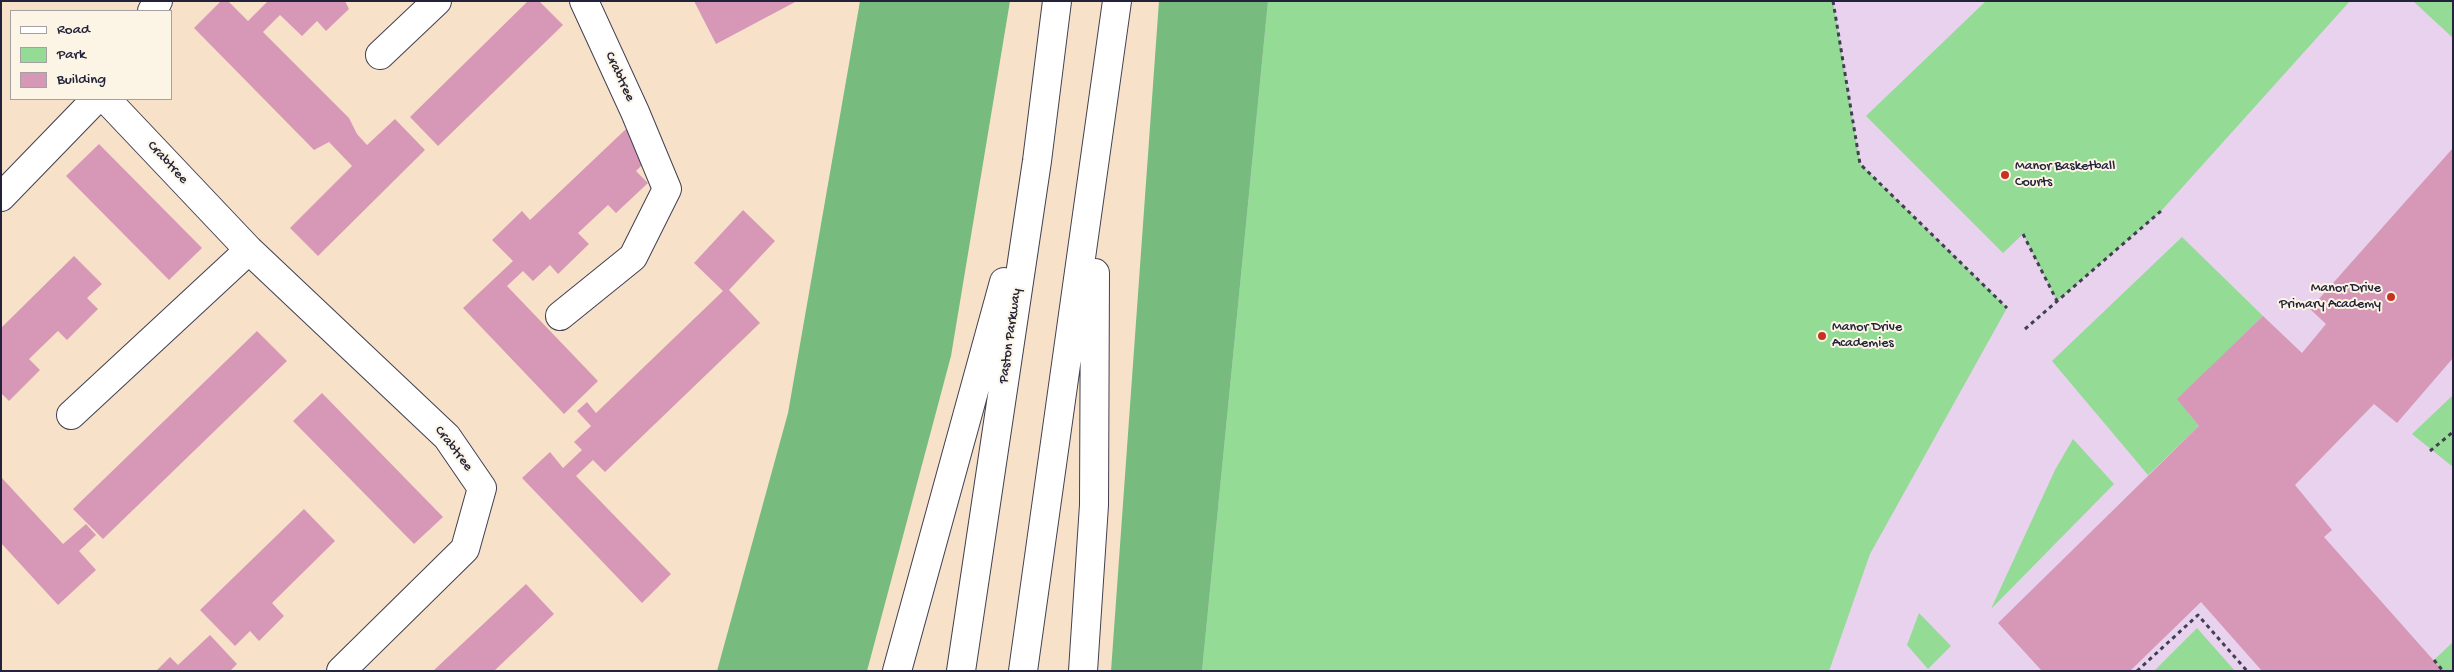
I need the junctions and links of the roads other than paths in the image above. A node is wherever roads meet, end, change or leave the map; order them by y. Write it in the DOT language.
graph roads {
  1 [pos="437,1"];
  2 [pos="584,1"];
  3 [pos="1057,1"];
  4 [pos="1117,1"];
  5 [pos="380,55"];
  6 [pos="95,100"];
  7 [pos="107,100"];
  8 [pos="1037,161"];
  9 [pos="1096,167"];
  10 [pos="1,197"];
  11 [pos="248,250"];
  12 [pos="560,316"];
  13 [pos="71,415"];
  14 [pos="341,671"];
  15 [pos="897,671"];
  16 [pos="961,671"];
  17 [pos="1023,671"];
  18 [pos="1083,671"];
  1 -- 5 [label="main road"];
  2 -- 12 [label="main road, Crabtree"];
  3 -- 8 [label="main road, Paston Parkway"];
  4 -- 9 [label="main road"];
  6 -- 10 [label="main road"];
  7 -- 11 [label="main road, Crabtree"];
  8 -- 15 [label="main road"];
  8 -- 16 [label="main road, Paston Parkway"];
  9 -- 17 [label="main road"];
  9 -- 18 [label="main road"];
  11 -- 13 [label="main road"];
  11 -- 14 [label="main road, Crabtree"];
}
